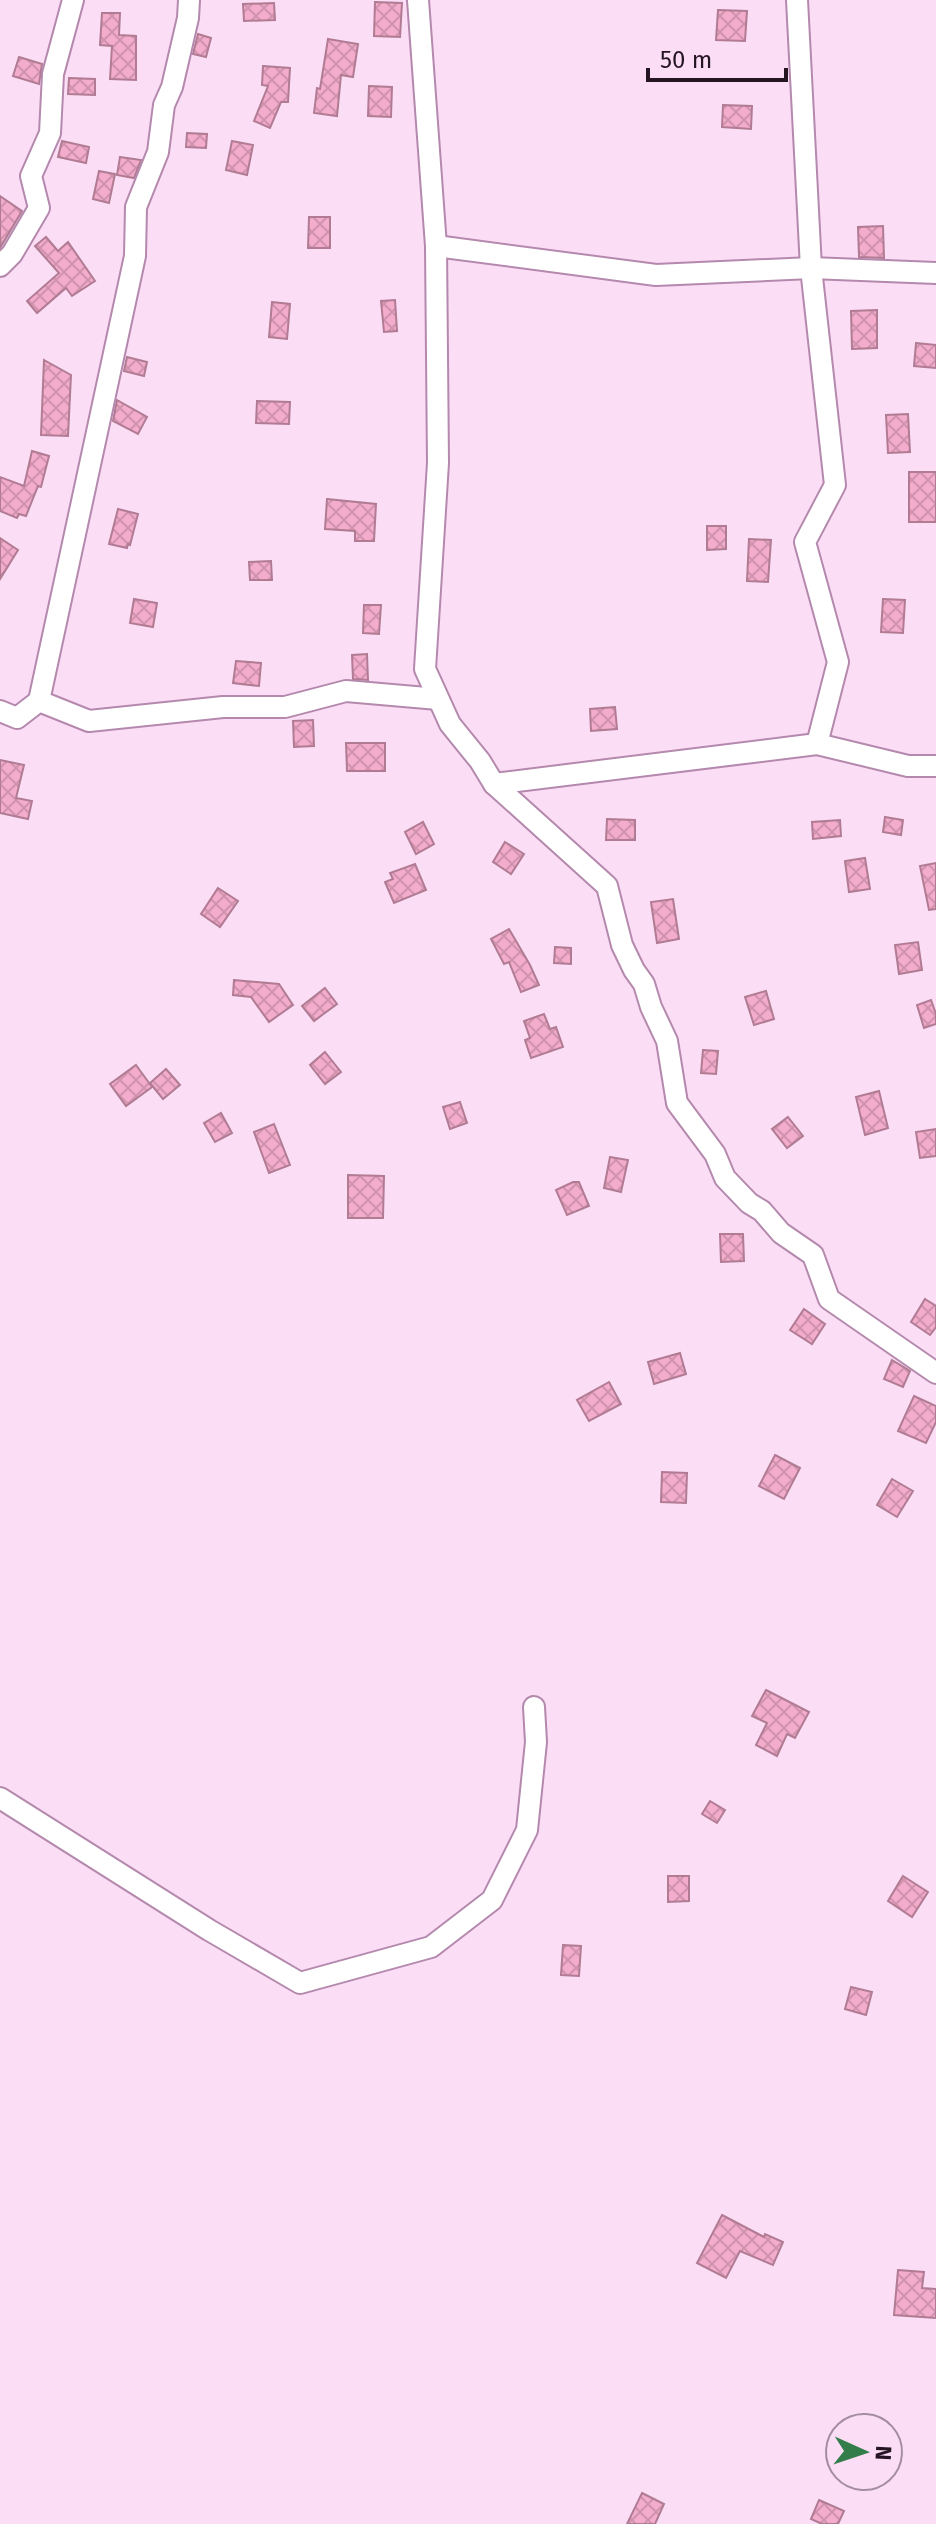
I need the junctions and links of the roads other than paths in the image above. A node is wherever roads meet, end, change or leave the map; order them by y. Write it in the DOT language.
graph roads {
  1 [pos="73,0"];
  2 [pos="189,0"];
  3 [pos="418,0"];
  4 [pos="797,0"];
  5 [pos="436,246"];
  6 [pos="0,266"];
  7 [pos="811,268"];
  8 [pos="936,273"];
  9 [pos="438,699"];
  10 [pos="39,701"];
  11 [pos="0,711"];
  12 [pos="817,744"];
  13 [pos="936,766"];
  14 [pos="494,784"];
  15 [pos="936,1373"];
  16 [pos="534,1707"];
  17 [pos="0,1798"];
  1 -- 6 [label="street"];
  2 -- 10 [label="street"];
  3 -- 5 [label="street"];
  4 -- 7 [label="street"];
  5 -- 7 [label="street"];
  5 -- 9 [label="street"];
  7 -- 8 [label="street"];
  7 -- 12 [label="street"];
  9 -- 10 [label="street"];
  9 -- 14 [label="street"];
  10 -- 11 [label="street"];
  12 -- 13 [label="street"];
  12 -- 14 [label="street"];
  14 -- 15 [label="street"];
  16 -- 17 [label="street"];
}
